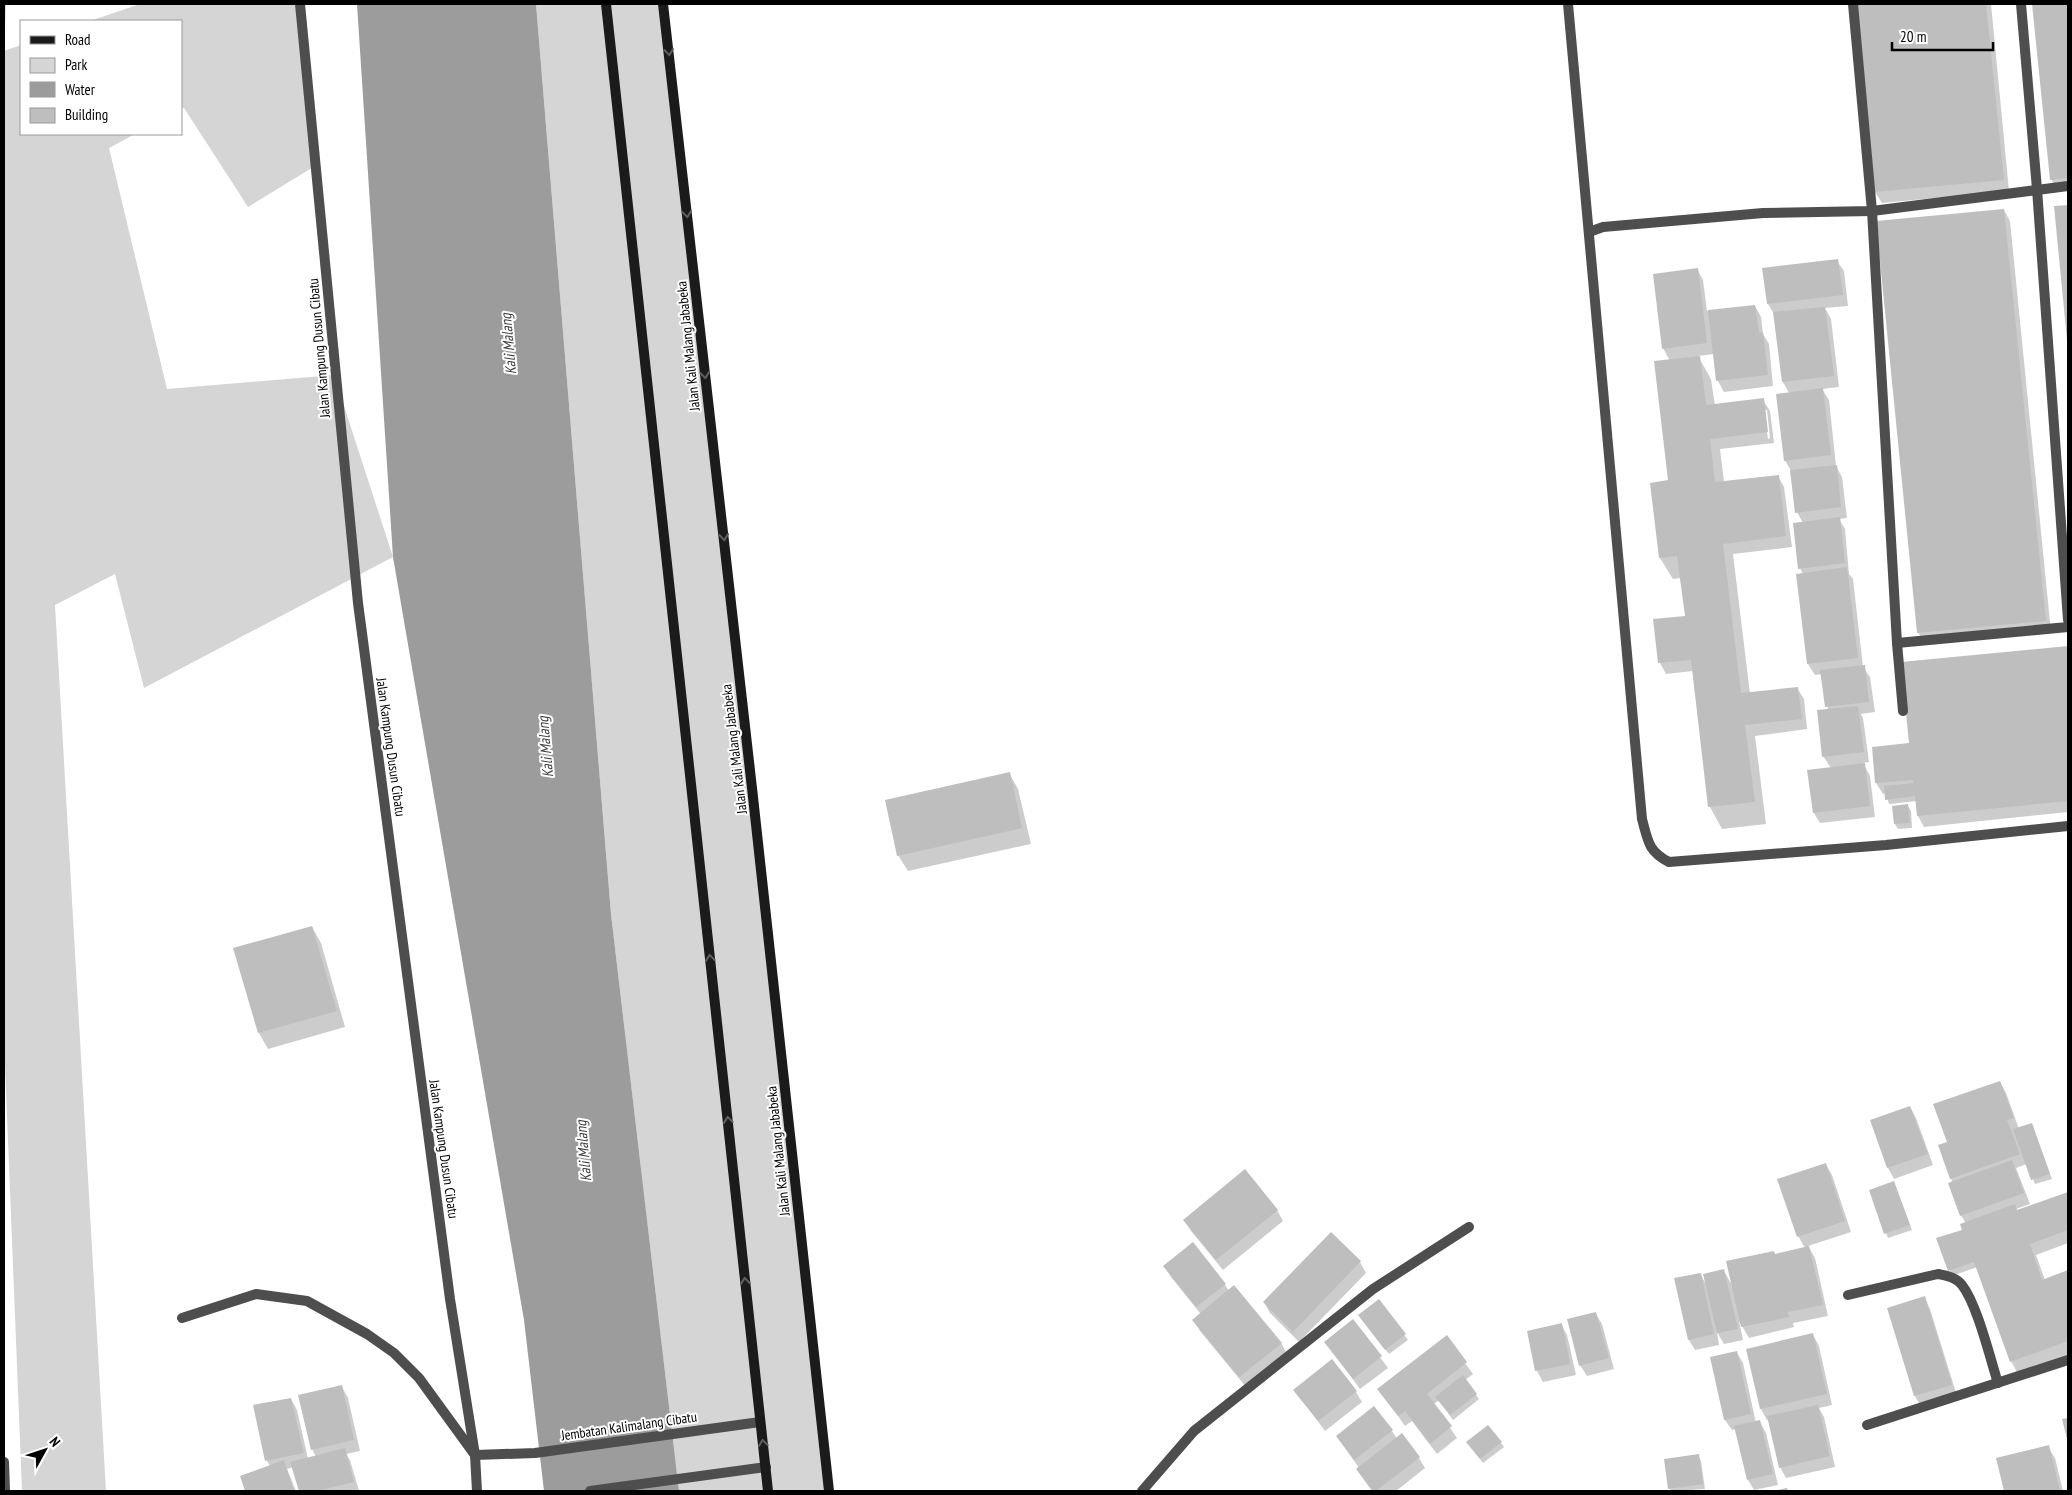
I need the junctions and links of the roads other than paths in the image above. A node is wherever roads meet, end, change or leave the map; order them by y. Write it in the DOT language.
graph roads {
  1 [pos="300,4"];
  2 [pos="606,4"];
  3 [pos="663,4"];
  4 [pos="1568,4"];
  5 [pos="1853,4"];
  6 [pos="2021,4"];
  7 [pos="2068,186"];
  8 [pos="2037,189"];
  9 [pos="1872,211"];
  10 [pos="1590,232"];
  11 [pos="2068,620"];
  12 [pos="2068,627"];
  13 [pos="1897,643"];
  14 [pos="1903,711"];
  15 [pos="2068,826"];
  16 [pos="1469,1227"];
  17 [pos="1848,1295"];
  18 [pos="182,1318"];
  19 [pos="2068,1360"];
  20 [pos="1998,1383"];
  21 [pos="760,1422"];
  22 [pos="1867,1425"];
  23 [pos="475,1455"];
  24 [pos="4,1462"];
  25 [pos="766,1467"];
  26 [pos="5,1491"];
  27 [pos="477,1491"];
  28 [pos="590,1491"];
  29 [pos="768,1491"];
  30 [pos="829,1491"];
  31 [pos="1142,1491"];
  1 -- 23 [label="street, Jalan Kampung Dusun Cibatu"];
  21 -- 2 [label="main road, one-way"];
  3 -- 30 [label="main road, Jalan Kali Malang Jababeka, one-way"];
  4 -- 10 [label="street"];
  5 -- 9 [label="street"];
  6 -- 8 [label="street"];
  7 -- 8 [label="street"];
  8 -- 9 [label="street"];
  8 -- 11 [label="street"];
  9 -- 10 [label="street"];
  9 -- 13 [label="street"];
  10 -- 15 [label="street"];
  12 -- 13 [label="street"];
  13 -- 14 [label="street"];
  16 -- 31 [label="street"];
  17 -- 20 [label="street"];
  18 -- 23 [label="street"];
  19 -- 20 [label="street"];
  20 -- 22 [label="street"];
  21 -- 23 [label="street, Jembatan Kalimalang Cibatu"];
  25 -- 21 [label="main road, one-way"];
  23 -- 27 [label="street, Jalan Kampung Dusun Cibatu"];
  24 -- 26 [label="street"];
  25 -- 28 [label="street"];
  25 -- 29 [label="main road"];
}
